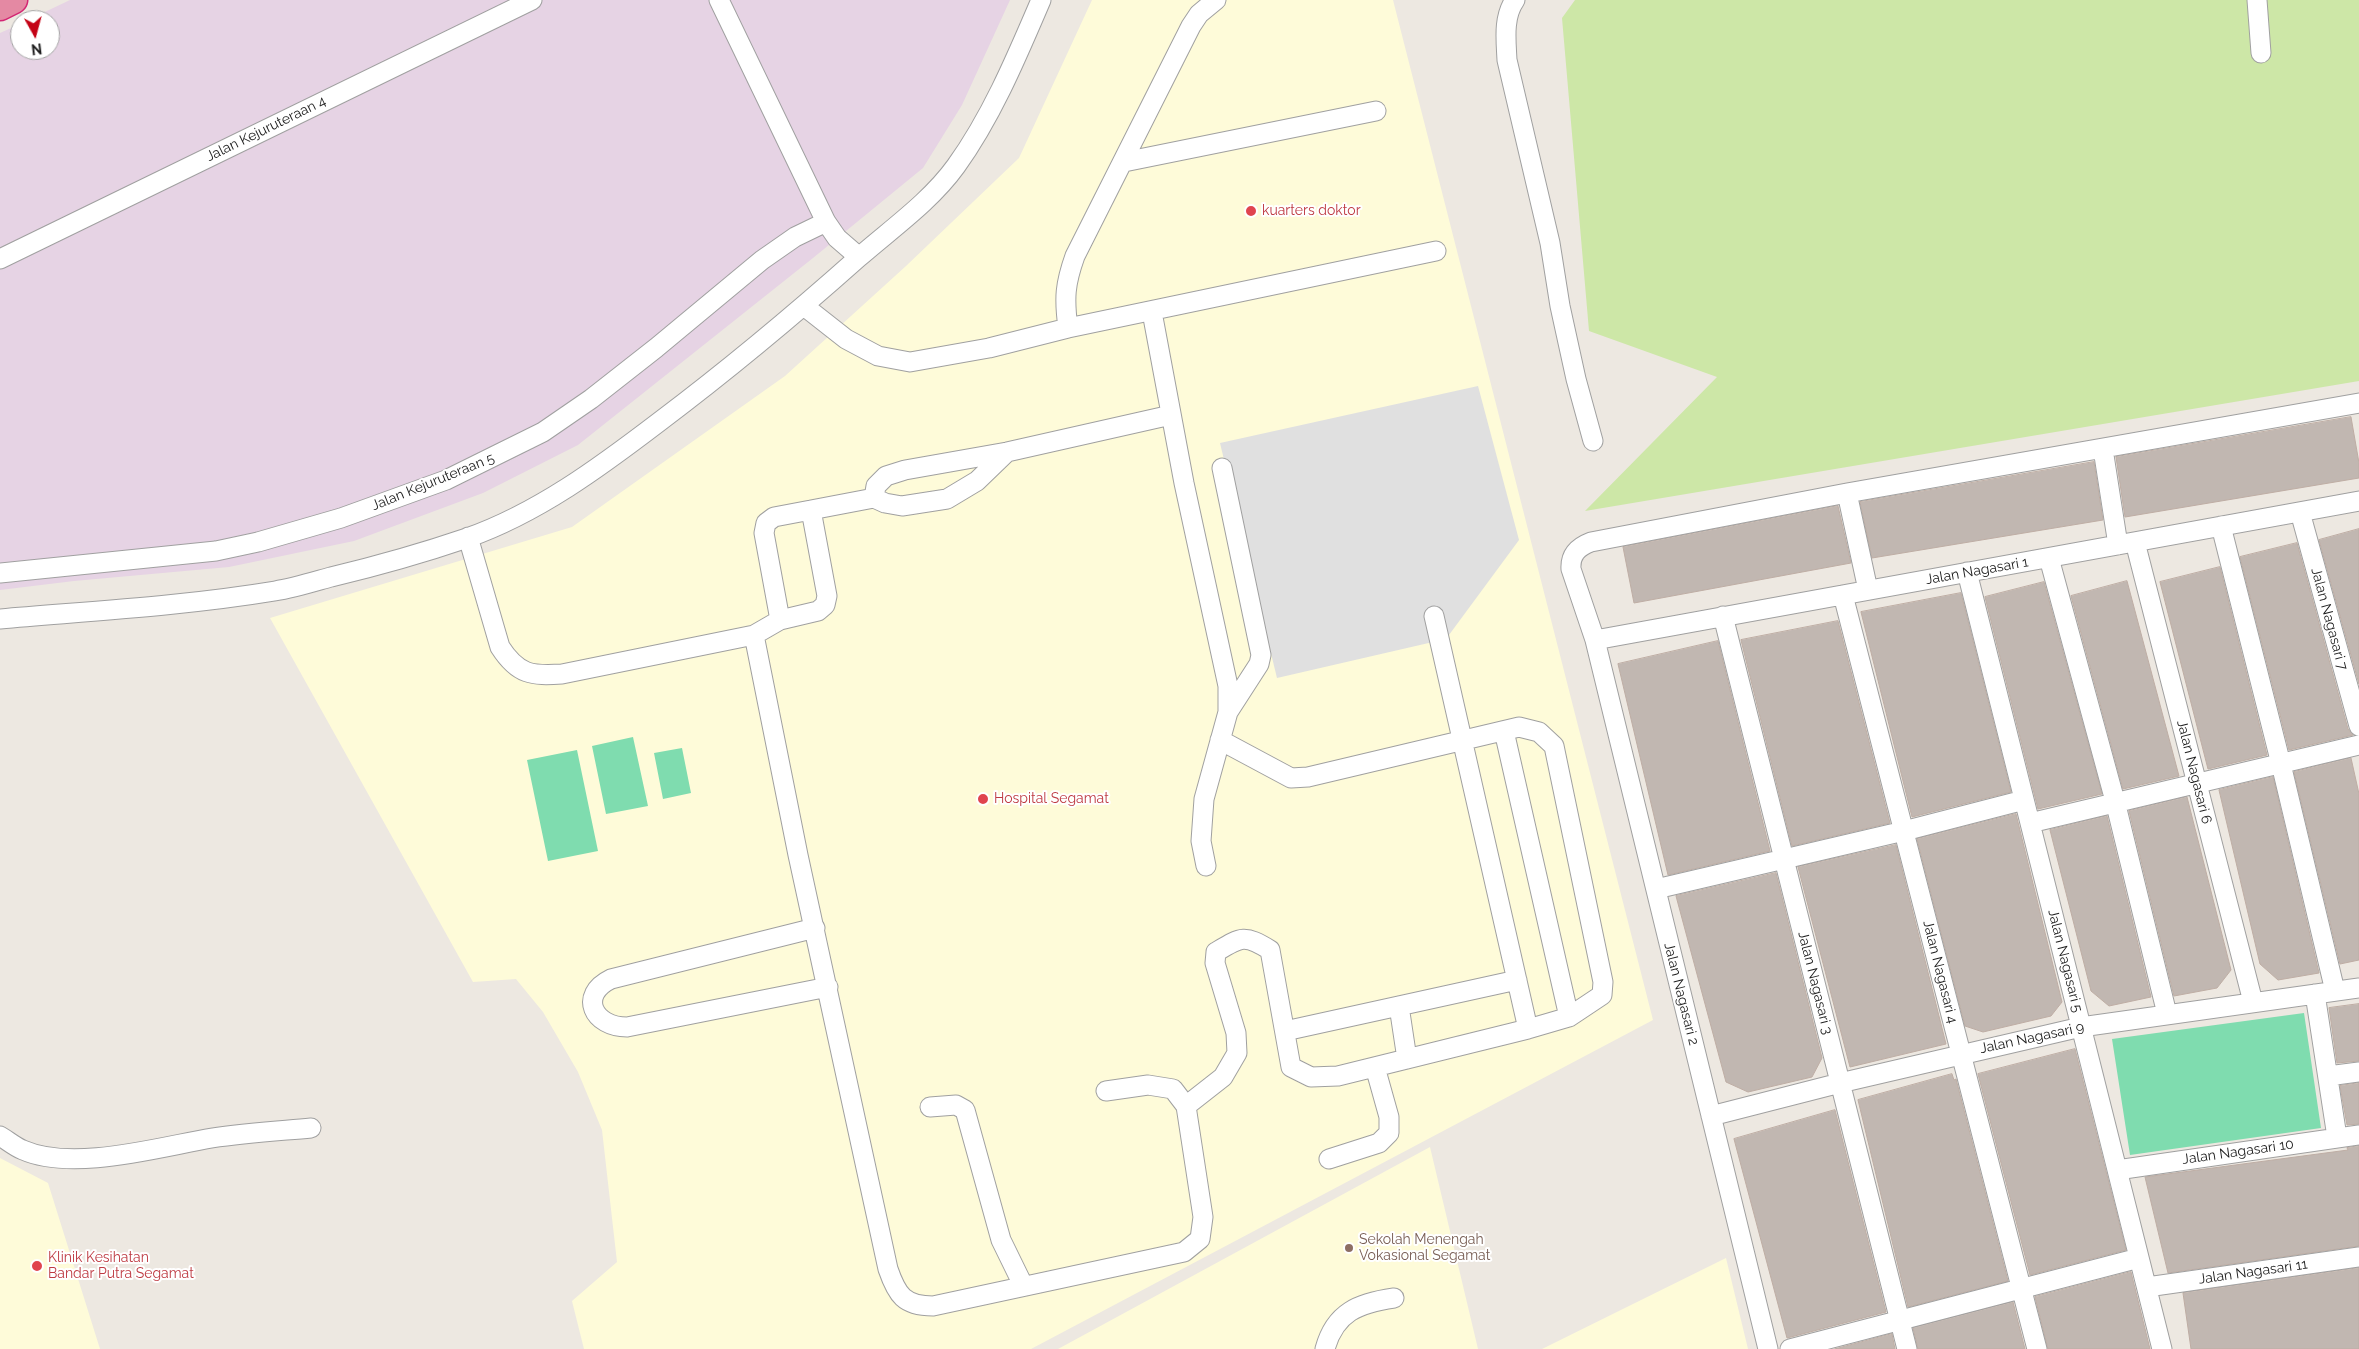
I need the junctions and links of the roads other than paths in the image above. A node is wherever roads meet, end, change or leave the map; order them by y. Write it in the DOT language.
graph roads {
  1 [pos="14,0"];
  2 [pos="532,0"];
  3 [pos="719,0"];
  4 [pos="1042,0"];
  5 [pos="1216,0"];
  6 [pos="1515,0"];
  7 [pos="2257,0"];
  8 [pos="0,7"];
  9 [pos="2261,53"];
  10 [pos="1376,111"];
  11 [pos="1124,162"];
  12 [pos="826,222"];
  13 [pos="1436,251"];
  14 [pos="859,257"];
  15 [pos="0,259"];
  16 [pos="804,306"];
  17 [pos="1152,312"];
  18 [pos="1068,328"];
  19 [pos="2359,403"];
  20 [pos="1171,415"];
  21 [pos="1593,441"];
  22 [pos="2103,450"];
  23 [pos="1007,452"];
  24 [pos="1222,468"];
  25 [pos="1847,493"];
  26 [pos="874,498"];
  27 [pos="2359,501"];
  28 [pos="811,510"];
  29 [pos="2300,512"];
  30 [pos="2221,526"];
  31 [pos="468,537"];
  32 [pos="2127,544"];
  33 [pos="2049,558"];
  34 [pos="1967,572"];
  35 [pos="0,574"];
  36 [pos="1868,590"];
  37 [pos="1843,595"];
  38 [pos="1434,616"];
  39 [pos="1723,616"];
  40 [pos="0,619"];
  41 [pos="780,620"];
  42 [pos="754,635"];
  43 [pos="1595,640"];
  44 [pos="1228,712"];
  45 [pos="2359,726"];
  46 [pos="1504,731"];
  47 [pos="1220,740"];
  48 [pos="1462,740"];
  49 [pos="2359,745"];
  50 [pos="2281,764"];
  51 [pos="2197,783"];
  52 [pos="2024,800"];
  53 [pos="2115,801"];
  54 [pos="2030,823"];
  55 [pos="1904,831"];
  56 [pos="1784,860"];
  57 [pos="1206,866"];
  58 [pos="1656,889"];
  59 [pos="815,928"];
  60 [pos="1517,980"];
  61 [pos="828,987"];
  62 [pos="2359,988"];
  63 [pos="2335,991"];
  64 [pos="2315,994"];
  65 [pos="2253,1002"];
  66 [pos="1399,1006"];
  67 [pos="2167,1014"];
  68 [pos="1569,1017"];
  69 [pos="2081,1027"];
  70 [pos="1528,1030"];
  71 [pos="1285,1031"];
  72 [pos="1961,1054"];
  73 [pos="1407,1059"];
  74 [pos="1375,1067"];
  75 [pos="2359,1072"];
  76 [pos="2328,1076"];
  77 [pos="1840,1082"];
  78 [pos="1106,1091"];
  79 [pos="1186,1106"];
  80 [pos="930,1108"];
  81 [pos="1711,1116"];
  82 [pos="311,1128"];
  83 [pos="2359,1135"];
  84 [pos="0,1136"];
  85 [pos="2337,1137"];
  86 [pos="1329,1159"];
  87 [pos="2117,1170"];
  88 [pos="2359,1257"];
  89 [pos="2139,1258"];
  90 [pos="1023,1286"];
  91 [pos="2146,1287"];
  92 [pos="2022,1289"];
  93 [pos="1394,1298"];
  94 [pos="1900,1321"];
  95 [pos="1325,1349"];
  96 [pos="1768,1349"];
  97 [pos="1790,1349"];
  98 [pos="1907,1349"];
  99 [pos="2037,1349"];
  100 [pos="2162,1349"];
  1 -- 8 [label="highway"];
  2 -- 15 [label="street, Jalan Kejuruteraan 4"];
  3 -- 12 [label="street"];
  4 -- 14 [label="street"];
  5 -- 11 [label="street"];
  6 -- 21 [label="street"];
  7 -- 9 [label="street"];
  10 -- 11 [label="street"];
  11 -- 18 [label="street"];
  12 -- 14 [label="street"];
  12 -- 35 [label="street, Jalan Kejuruteraan 5"];
  13 -- 17 [label="street"];
  14 -- 16 [label="street"];
  16 -- 18 [label="street"];
  16 -- 31 [label="street"];
  17 -- 18 [label="street"];
  17 -- 20 [label="street"];
  19 -- 22 [label="street, Jalan Nagasari 2"];
  20 -- 23 [label="street"];
  20 -- 44 [label="street"];
  22 -- 25 [label="street, Jalan Nagasari 2"];
  22 -- 32 [label="street, Jalan Nagasari 6"];
  23 -- 26 [label="street"];
  23 -- 26 [label="street"];
  24 -- 44 [label="street"];
  25 -- 36 [label="street"];
  25 -- 43 [label="street, Jalan Nagasari 2"];
  26 -- 28 [label="street"];
  27 -- 29 [label="street, Jalan Nagasari 1"];
  28 -- 41 [label="street"];
  28 -- 41 [label="street"];
  29 -- 30 [label="street, Jalan Nagasari 1"];
  29 -- 45 [label="street, Jalan Nagasari 7"];
  30 -- 32 [label="street, Jalan Nagasari 1"];
  30 -- 50 [label="street"];
  31 -- 40 [label="street"];
  31 -- 42 [label="street"];
  32 -- 33 [label="street, Jalan Nagasari 1"];
  32 -- 51 [label="street, Jalan Nagasari 6"];
  33 -- 34 [label="street, Jalan Nagasari 1"];
  33 -- 53 [label="street"];
  34 -- 36 [label="street, Jalan Nagasari 1"];
  34 -- 52 [label="street, Jalan Nagasari 5"];
  36 -- 37 [label="street, Jalan Nagasari 1"];
  37 -- 39 [label="street, Jalan Nagasari 1"];
  37 -- 55 [label="street, Jalan Nagasari 4"];
  38 -- 48 [label="street"];
  39 -- 43 [label="street, Jalan Nagasari 1"];
  39 -- 56 [label="street, Jalan Nagasari 3"];
  41 -- 42 [label="street"];
  42 -- 59 [label="street"];
  43 -- 58 [label="street, Jalan Nagasari 2"];
  44 -- 47 [label="street"];
  46 -- 48 [label="street"];
  46 -- 68 [label="street"];
  46 -- 68 [label="street"];
  47 -- 48 [label="street"];
  47 -- 57 [label="street"];
  48 -- 60 [label="street"];
  49 -- 50 [label="street"];
  50 -- 51 [label="street"];
  50 -- 63 [label="street"];
  51 -- 53 [label="street"];
  51 -- 65 [label="street, Jalan Nagasari 6"];
  52 -- 54 [label="street, Jalan Nagasari 5"];
  52 -- 55 [label="street"];
  53 -- 54 [label="street"];
  53 -- 67 [label="street"];
  54 -- 69 [label="street, Jalan Nagasari 5"];
  55 -- 56 [label="street"];
  55 -- 72 [label="street, Jalan Nagasari 4"];
  56 -- 58 [label="street"];
  56 -- 77 [label="street, Jalan Nagasari 3"];
  58 -- 81 [label="street, Jalan Nagasari 2"];
  59 -- 61 [label="street"];
  59 -- 61 [label="street"];
  60 -- 66 [label="street"];
  60 -- 70 [label="street"];
  61 -- 90 [label="street"];
  62 -- 63 [label="street, Jalan Nagasari 9"];
  63 -- 64 [label="street, Jalan Nagasari 9"];
  64 -- 65 [label="street, Jalan Nagasari 9"];
  64 -- 76 [label="street"];
  65 -- 67 [label="street, Jalan Nagasari 9"];
  66 -- 71 [label="street"];
  66 -- 73 [label="street"];
  67 -- 69 [label="street, Jalan Nagasari 9"];
  68 -- 70 [label="street"];
  69 -- 72 [label="street, Jalan Nagasari 9"];
  69 -- 87 [label="street, Jalan Nagasari 5"];
  70 -- 73 [label="street"];
  71 -- 74 [label="street"];
  71 -- 79 [label="street"];
  72 -- 77 [label="street, Jalan Nagasari 9"];
  72 -- 92 [label="street, Jalan Nagasari 4"];
  73 -- 74 [label="street"];
  74 -- 86 [label="street"];
  75 -- 76 [label="street"];
  76 -- 85 [label="street"];
  77 -- 81 [label="street, Jalan Nagasari 9"];
  77 -- 94 [label="street, Jalan Nagasari 3"];
  78 -- 79 [label="street"];
  79 -- 90 [label="street"];
  80 -- 90 [label="street"];
  81 -- 96 [label="street, Jalan Nagasari 2"];
  82 -- 84 [label="street"];
  83 -- 85 [label="street, Jalan Nagasari 10"];
  85 -- 87 [label="street, Jalan Nagasari 10"];
  87 -- 89 [label="street, Jalan Nagasari 5"];
  88 -- 91 [label="street, Jalan Nagasari 11"];
  89 -- 91 [label="street, Jalan Nagasari 5"];
  89 -- 92 [label="street"];
  91 -- 100 [label="street, Jalan Nagasari 5"];
  92 -- 94 [label="street"];
  92 -- 99 [label="street, Jalan Nagasari 4"];
  93 -- 95 [label="street"];
  94 -- 97 [label="street"];
  94 -- 98 [label="street, Jalan Nagasari 3"];
}
